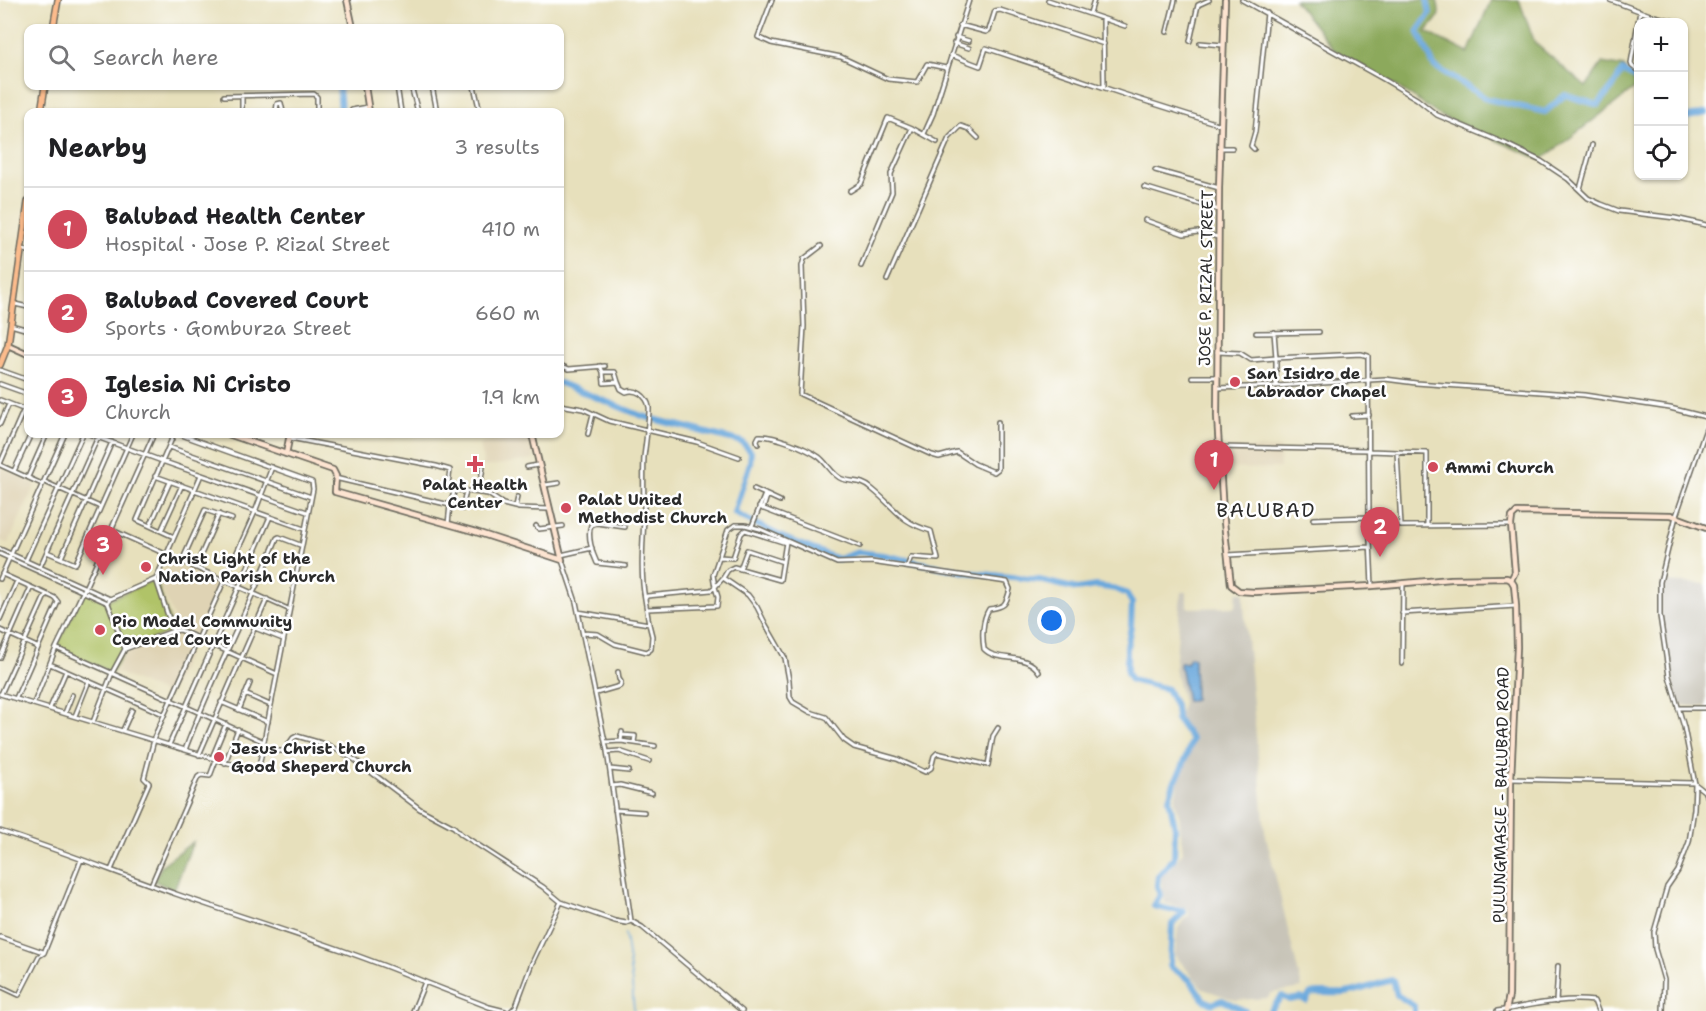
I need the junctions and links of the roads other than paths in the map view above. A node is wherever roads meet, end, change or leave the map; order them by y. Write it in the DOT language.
graph roads {
  1 [pos="58,0"];
  2 [pos="347,0"];
  3 [pos="772,0"];
  4 [pos="969,0"];
  5 [pos="1048,0"];
  6 [pos="1094,0"];
  7 [pos="1175,0"];
  8 [pos="1209,0"];
  9 [pos="1225,0"];
  10 [pos="1242,0"];
  11 [pos="1610,0"];
  12 [pos="1640,11"];
  13 [pos="1090,13"];
  14 [pos="1267,14"];
  15 [pos="1102,17"];
  16 [pos="1639,18"];
  17 [pos="1664,18"];
  18 [pos="54,24"];
  19 [pos="352,24"];
  20 [pos="960,26"];
  21 [pos="1125,26"];
  22 [pos="1167,32"];
  23 [pos="956,37"];
  24 [pos="969,41"];
  25 [pos="1190,41"];
  26 [pos="954,43"];
  27 [pos="1200,43"];
  28 [pos="1104,44"];
  29 [pos="1223,45"];
  30 [pos="1634,46"];
  31 [pos="969,48"];
  32 [pos="951,55"];
  33 [pos="946,68"];
  34 [pos="1634,68"];
  35 [pos="1104,88"];
  36 [pos="44,90"];
  37 [pos="365,90"];
  38 [pos="398,90"];
  39 [pos="412,90"];
  40 [pos="433,90"];
  41 [pos="475,90"];
  42 [pos="224,96"];
  43 [pos="242,96"];
  44 [pos="42,108"];
  45 [pos="242,108"];
  46 [pos="317,108"];
  47 [pos="369,108"];
  48 [pos="400,108"];
  49 [pos="417,108"];
  50 [pos="437,108"];
  51 [pos="479,108"];
  52 [pos="1221,125"];
  53 [pos="912,128"];
  54 [pos="924,134"];
  55 [pos="978,138"];
  56 [pos="938,142"];
  57 [pos="1592,145"];
  58 [pos="1220,148"];
  59 [pos="1232,148"];
  60 [pos="1254,149"];
  61 [pos="1155,170"];
  62 [pos="1144,187"];
  63 [pos="1219,189"];
  64 [pos="1581,189"];
  65 [pos="850,191"];
  66 [pos="1219,210"];
  67 [pos="1145,220"];
  68 [pos="1706,225"];
  69 [pos="24,229"];
  70 [pos="1220,238"];
  71 [pos="821,246"];
  72 [pos="21,249"];
  73 [pos="24,249"];
  74 [pos="861,266"];
  75 [pos="887,280"];
  76 [pos="13,303"];
  77 [pos="24,306"];
  78 [pos="11,325"];
  79 [pos="24,329"];
  80 [pos="1274,332"];
  81 [pos="1319,332"];
  82 [pos="1256,333"];
  83 [pos="8,345"];
  84 [pos="24,352"];
  85 [pos="1217,352"];
  86 [pos="1276,358"];
  87 [pos="0,365"];
  88 [pos="600,366"];
  89 [pos="605,366"];
  90 [pos="564,367"];
  91 [pos="0,370"];
  92 [pos="603,372"];
  93 [pos="1192,377"];
  94 [pos="1217,377"];
  95 [pos="24,379"];
  96 [pos="1369,381"];
  97 [pos="618,382"];
  98 [pos="0,384"];
  99 [pos="1276,386"];
  100 [pos="1217,388"];
  101 [pos="24,393"];
  102 [pos="0,400"];
  103 [pos="9,404"];
  104 [pos="564,406"];
  105 [pos="24,410"];
  106 [pos="593,414"];
  107 [pos="1370,415"];
  108 [pos="1352,416"];
  109 [pos="1706,417"];
  110 [pos="998,422"];
  111 [pos="0,424"];
  112 [pos="646,429"];
  113 [pos="1706,429"];
  114 [pos="588,434"];
  115 [pos="29,438"];
  116 [pos="45,438"];
  117 [pos="63,438"];
  118 [pos="81,438"];
  119 [pos="98,438"];
  120 [pos="101,438"];
  121 [pos="131,438"];
  122 [pos="152,438"];
  123 [pos="172,438"];
  124 [pos="190,438"];
  125 [pos="244,438"];
  126 [pos="290,438"];
  127 [pos="300,438"];
  128 [pos="533,438"];
  129 [pos="112,442"];
  130 [pos="758,444"];
  131 [pos="127,447"];
  132 [pos="169,447"];
  133 [pos="1218,447"];
  134 [pos="1369,450"];
  135 [pos="1397,452"];
  136 [pos="286,454"];
  137 [pos="144,455"];
  138 [pos="739,457"];
  139 [pos="162,461"];
  140 [pos="0,464"];
  141 [pos="538,465"];
  142 [pos="272,467"];
  143 [pos="483,467"];
  144 [pos="527,467"];
  145 [pos="14,471"];
  146 [pos="201,475"];
  147 [pos="155,476"];
  148 [pos="28,477"];
  149 [pos="336,478"];
  150 [pos="267,481"];
  151 [pos="170,482"];
  152 [pos="44,483"];
  153 [pos="559,483"];
  154 [pos="182,485"];
  155 [pos="543,485"];
  156 [pos="59,489"];
  157 [pos="454,489"];
  158 [pos="754,489"];
  159 [pos="195,490"];
  160 [pos="466,491"];
  161 [pos="479,492"];
  162 [pos="73,495"];
  163 [pos="766,495"];
  164 [pos="261,497"];
  165 [pos="311,497"];
  166 [pos="517,497"];
  167 [pos="87,501"];
  168 [pos="780,501"];
  169 [pos="450,505"];
  170 [pos="515,506"];
  171 [pos="100,507"];
  172 [pos="761,508"];
  173 [pos="462,509"];
  174 [pos="548,509"];
  175 [pos="255,512"];
  176 [pos="307,512"];
  177 [pos="219,514"];
  178 [pos="1676,516"];
  179 [pos="270,517"];
  180 [pos="1369,517"];
  181 [pos="232,519"];
  182 [pos="1313,519"];
  183 [pos="448,524"];
  184 [pos="753,525"];
  185 [pos="1427,525"];
  186 [pos="1511,525"];
  187 [pos="150,526"];
  188 [pos="536,526"];
  189 [pos="563,526"];
  190 [pos="553,527"];
  191 [pos="625,527"];
  192 [pos="1706,528"];
  193 [pos="304,529"];
  194 [pos="112,530"];
  195 [pos="161,531"];
  196 [pos="174,537"];
  197 [pos="786,542"];
  198 [pos="301,545"];
  199 [pos="860,546"];
  200 [pos="1370,547"];
  201 [pos="592,548"];
  202 [pos="0,549"];
  203 [pos="47,552"];
  204 [pos="0,554"];
  205 [pos="166,554"];
  206 [pos="1227,555"];
  207 [pos="10,556"];
  208 [pos="561,557"];
  209 [pos="720,557"];
  210 [pos="61,558"];
  211 [pos="26,560"];
  212 [pos="182,561"];
  213 [pos="783,562"];
  214 [pos="626,566"];
  215 [pos="908,566"];
  216 [pos="40,567"];
  217 [pos="195,568"];
  218 [pos="740,569"];
  219 [pos="2,574"];
  220 [pos="723,578"];
  221 [pos="0,579"];
  222 [pos="156,579"];
  223 [pos="224,580"];
  224 [pos="1511,580"];
  225 [pos="17,581"];
  226 [pos="1403,583"];
  227 [pos="1372,586"];
  228 [pos="31,587"];
  229 [pos="239,587"];
  230 [pos="715,587"];
  231 [pos="85,589"];
  232 [pos="46,594"];
  233 [pos="254,594"];
  234 [pos="267,599"];
  235 [pos="645,599"];
  236 [pos="109,601"];
  237 [pos="1516,606"];
  238 [pos="288,609"];
  239 [pos="647,609"];
  240 [pos="578,612"];
  241 [pos="1402,613"];
  242 [pos="0,620"];
  243 [pos="649,624"];
  244 [pos="255,628"];
  245 [pos="0,630"];
  246 [pos="173,631"];
  247 [pos="583,633"];
  248 [pos="10,635"];
  249 [pos="197,639"];
  250 [pos="283,639"];
  251 [pos="24,641"];
  252 [pos="213,646"];
  253 [pos="38,647"];
  254 [pos="56,648"];
  255 [pos="125,649"];
  256 [pos="227,652"];
  257 [pos="0,658"];
  258 [pos="240,659"];
  259 [pos="50,664"];
  260 [pos="1401,664"];
  261 [pos="66,671"];
  262 [pos="618,672"];
  263 [pos="1039,672"];
  264 [pos="112,673"];
  265 [pos="277,674"];
  266 [pos="89,681"];
  267 [pos="250,683"];
  268 [pos="106,689"];
  269 [pos="595,693"];
  270 [pos="1,694"];
  271 [pos="245,694"];
  272 [pos="72,695"];
  273 [pos="16,698"];
  274 [pos="170,700"];
  275 [pos="221,702"];
  276 [pos="34,704"];
  277 [pos="270,705"];
  278 [pos="186,706"];
  279 [pos="50,708"];
  280 [pos="1678,708"];
  281 [pos="1706,708"];
  282 [pos="132,710"];
  283 [pos="238,710"];
  284 [pos="199,712"];
  285 [pos="65,713"];
  286 [pos="164,714"];
  287 [pos="75,716"];
  288 [pos="214,719"];
  289 [pos="93,722"];
  290 [pos="268,722"];
  291 [pos="226,724"];
  292 [pos="998,728"];
  293 [pos="237,729"];
  294 [pos="123,730"];
  295 [pos="154,740"];
  296 [pos="263,741"];
  297 [pos="621,741"];
  298 [pos="605,742"];
  299 [pos="634,742"];
  300 [pos="169,745"];
  301 [pos="655,746"];
  302 [pos="185,750"];
  303 [pos="262,751"];
  304 [pos="607,752"];
  305 [pos="199,755"];
  306 [pos="214,759"];
  307 [pos="649,761"];
  308 [pos="225,763"];
  309 [pos="610,769"];
  310 [pos="629,771"];
  311 [pos="1511,778"];
  312 [pos="1695,784"];
  313 [pos="612,786"];
  314 [pos="652,793"];
  315 [pos="1706,795"];
  316 [pos="615,810"];
  317 [pos="644,812"];
  318 [pos="0,831"];
  319 [pos="81,860"];
  320 [pos="111,870"];
  321 [pos="151,885"];
  322 [pos="561,902"];
  323 [pos="631,921"];
  324 [pos="0,936"];
  325 [pos="44,952"];
  326 [pos="1558,966"];
  327 [pos="425,982"];
  328 [pos="0,986"];
  329 [pos="1556,1002"];
  330 [pos="1507,1010"];
  331 [pos="413,1011"];
  332 [pos="505,1011"];
  333 [pos="511,1011"];
  334 [pos="742,1011"];
  335 [pos="1497,1011"];
  336 [pos="1598,1011"];
  337 [pos="1663,1011"];
  1 -- 18 [label="main road"];
  2 -- 19 [label="street"];
  3 -- 33 [label="street"];
  4 -- 20 [label="street"];
  5 -- 13 [label="street"];
  6 -- 13 [label="street"];
  7 -- 22 [label="street"];
  8 -- 25 [label="street"];
  9 -- 29 [label="street, JOSE P. RIZAL STREET"];
  10 -- 14 [label="street"];
  11 -- 12 [label="street"];
  12 -- 16 [label="street"];
  12 -- 17 [label="street"];
  13 -- 15 [label="street"];
  14 -- 60 [label="street"];
  14 -- 64 [label="street"];
  15 -- 21 [label="street"];
  15 -- 28 [label="street"];
  20 -- 23 [label="street"];
  20 -- 28 [label="street"];
  23 -- 24 [label="street"];
  23 -- 26 [label="street"];
  26 -- 31 [label="street"];
  26 -- 32 [label="street"];
  27 -- 29 [label="street"];
  28 -- 35 [label="street"];
  29 -- 52 [label="street, JOSE P. RIZAL STREET"];
  30 -- 34 [label="street"];
  32 -- 33 [label="street"];
  32 -- 35 [label="street"];
  33 -- 54 [label="street"];
  35 -- 52 [label="street"];
  36 -- 44 [label="main road"];
  37 -- 47 [label="street"];
  38 -- 48 [label="street"];
  39 -- 49 [label="street"];
  40 -- 50 [label="street"];
  41 -- 51 [label="street"];
  42 -- 43 [label="street"];
  43 -- 45 [label="street"];
  43 -- 46 [label="street"];
  52 -- 58 [label="street, JOSE P. RIZAL STREET"];
  53 -- 54 [label="street"];
  53 -- 65 [label="street"];
  53 -- 74 [label="street"];
  54 -- 56 [label="street"];
  55 -- 75 [label="street"];
  57 -- 64 [label="street"];
  58 -- 59 [label="street"];
  58 -- 63 [label="street, JOSE P. RIZAL STREET"];
  61 -- 63 [label="street"];
  62 -- 66 [label="street"];
  63 -- 66 [label="street, JOSE P. RIZAL STREET"];
  64 -- 68 [label="street"];
  66 -- 70 [label="street, JOSE P. RIZAL STREET"];
  67 -- 70 [label="street"];
  69 -- 72 [label="main road"];
  70 -- 85 [label="street, JOSE P. RIZAL STREET"];
  71 -- 110 [label="street"];
  72 -- 73 [label="street"];
  72 -- 76 [label="main road"];
  76 -- 77 [label="street"];
  76 -- 78 [label="main road"];
  78 -- 79 [label="street"];
  78 -- 83 [label="main road"];
  80 -- 81 [label="street"];
  80 -- 82 [label="street"];
  80 -- 86 [label="street"];
  83 -- 84 [label="street"];
  83 -- 87 [label="main road"];
  85 -- 86 [label="street"];
  85 -- 94 [label="street, JOSE P. RIZAL STREET"];
  86 -- 96 [label="street"];
  86 -- 99 [label="street"];
  88 -- 89 [label="street"];
  88 -- 90 [label="street"];
  88 -- 92 [label="street"];
  91 -- 95 [label="street"];
  92 -- 97 [label="street"];
  92 -- 97 [label="street"];
  93 -- 94 [label="street"];
  94 -- 100 [label="street, JOSE P. RIZAL STREET"];
  96 -- 99 [label="street"];
  96 -- 107 [label="street"];
  96 -- 109 [label="street"];
  97 -- 112 [label="street"];
  98 -- 101 [label="street"];
  99 -- 100 [label="street"];
  100 -- 133 [label="street, JOSE P. RIZAL STREET"];
  102 -- 103 [label="street"];
  103 -- 105 [label="street"];
  103 -- 111 [label="street"];
  104 -- 106 [label="street"];
  105 -- 140 [label="street"];
  106 -- 112 [label="street"];
  106 -- 114 [label="street"];
  107 -- 108 [label="street"];
  107 -- 134 [label="street"];
  112 -- 138 [label="street"];
  112 -- 235 [label="street"];
  113 -- 178 [label="street"];
  115 -- 145 [label="street"];
  116 -- 148 [label="street"];
  117 -- 152 [label="street"];
  118 -- 156 [label="street"];
  119 -- 162 [label="street"];
  120 -- 129 [label="street"];
  121 -- 131 [label="street"];
  122 -- 137 [label="street"];
  123 -- 132 [label="street"];
  124 -- 142 [label="street"];
  125 -- 136 [label="street"];
  126 -- 136 [label="street"];
  127 -- 157 [label="street"];
  128 -- 141 [label="street"];
  129 -- 131 [label="street"];
  129 -- 167 [label="street"];
  130 -- 215 [label="street"];
  131 -- 137 [label="street"];
  131 -- 171 [label="street"];
  132 -- 139 [label="street"];
  132 -- 150 [label="street"];
  133 -- 134 [label="street"];
  133 -- 206 [label="street, JOSE P. RIZAL STREET"];
  134 -- 135 [label="street"];
  134 -- 180 [label="street"];
  135 -- 185 [label="street"];
  135 -- 185 [label="street"];
  136 -- 149 [label="street"];
  137 -- 139 [label="street"];
  137 -- 194 [label="street"];
  139 -- 146 [label="street"];
  139 -- 147 [label="street"];
  140 -- 145 [label="street"];
  141 -- 144 [label="street"];
  141 -- 155 [label="street"];
  142 -- 150 [label="street"];
  142 -- 165 [label="street"];
  143 -- 161 [label="street"];
  145 -- 148 [label="street"];
  146 -- 159 [label="street"];
  146 -- 164 [label="street"];
  147 -- 151 [label="street"];
  147 -- 187 [label="street"];
  148 -- 152 [label="street"];
  149 -- 169 [label="street"];
  149 -- 183 [label="street"];
  150 -- 164 [label="street"];
  150 -- 165 [label="street"];
  151 -- 154 [label="street"];
  151 -- 187 [label="street"];
  152 -- 156 [label="street"];
  152 -- 207 [label="street"];
  153 -- 155 [label="street"];
  154 -- 159 [label="street"];
  154 -- 195 [label="street"];
  155 -- 174 [label="street"];
  156 -- 162 [label="street"];
  156 -- 211 [label="street"];
  157 -- 160 [label="street"];
  157 -- 169 [label="street"];
  158 -- 163 [label="street"];
  159 -- 175 [label="street"];
  159 -- 196 [label="street"];
  160 -- 161 [label="street"];
  160 -- 173 [label="street"];
  161 -- 170 [label="street"];
  162 -- 167 [label="street"];
  162 -- 203 [label="street"];
  163 -- 168 [label="street"];
  163 -- 172 [label="street"];
  164 -- 175 [label="street"];
  164 -- 176 [label="street"];
  165 -- 176 [label="street"];
  166 -- 170 [label="street"];
  167 -- 171 [label="street"];
  167 -- 210 [label="street"];
  169 -- 183 [label="street"];
  170 -- 174 [label="street"];
  171 -- 210 [label="street"];
  172 -- 184 [label="street"];
  172 -- 199 [label="street"];
  174 -- 190 [label="street"];
  175 -- 179 [label="street"];
  175 -- 223 [label="street"];
  176 -- 193 [label="street"];
  177 -- 181 [label="street"];
  177 -- 212 [label="street"];
  177 -- 217 [label="street"];
  178 -- 186 [label="street"];
  178 -- 192 [label="street"];
  178 -- 280 [label="street"];
  179 -- 193 [label="street"];
  179 -- 229 [label="street"];
  180 -- 182 [label="street"];
  180 -- 200 [label="street"];
  183 -- 208 [label="street"];
  184 -- 197 [label="street"];
  184 -- 209 [label="street"];
  185 -- 186 [label="street"];
  186 -- 224 [label="street, PULUNGMASLE - BALUBAD ROAD"];
  187 -- 195 [label="street"];
  188 -- 190 [label="street"];
  189 -- 190 [label="street"];
  190 -- 208 [label="street"];
  191 -- 201 [label="street"];
  193 -- 198 [label="street"];
  194 -- 205 [label="street"];
  194 -- 231 [label="street"];
  195 -- 196 [label="street"];
  196 -- 205 [label="street"];
  197 -- 209 [label="street"];
  197 -- 213 [label="street"];
  197 -- 215 [label="street"];
  198 -- 233 [label="street"];
  198 -- 238 [label="street"];
  200 -- 206 [label="street"];
  200 -- 227 [label="street"];
  201 -- 208 [label="street"];
  201 -- 214 [label="street"];
  202 -- 207 [label="street"];
  203 -- 210 [label="street"];
  203 -- 216 [label="street"];
  204 -- 207 [label="street"];
  205 -- 212 [label="street"];
  205 -- 222 [label="street"];
  206 -- 227 [label="street, JOSE P. RIZAL STREET"];
  207 -- 211 [label="street"];
  207 -- 219 [label="street"];
  207 -- 231 [label="street"];
  208 -- 240 [label="street"];
  209 -- 230 [label="street"];
  211 -- 216 [label="street"];
  212 -- 217 [label="street"];
  213 -- 218 [label="street"];
  213 -- 218 [label="street"];
  215 -- 263 [label="street"];
  216 -- 231 [label="street"];
  217 -- 223 [label="street"];
  218 -- 220 [label="street"];
  219 -- 221 [label="street"];
  219 -- 225 [label="street"];
  220 -- 230 [label="street"];
  220 -- 292 [label="street"];
  222 -- 236 [label="street"];
  222 -- 246 [label="street"];
  223 -- 229 [label="street"];
  223 -- 249 [label="street"];
  224 -- 226 [label="street, JOSE P. RIZAL STREET"];
  224 -- 237 [label="street, PULUNGMASLE - BALUBAD ROAD"];
  225 -- 228 [label="street"];
  225 -- 242 [label="street"];
  226 -- 227 [label="street, JOSE P. RIZAL STREET"];
  226 -- 241 [label="street"];
  228 -- 232 [label="street"];
  228 -- 248 [label="street"];
  229 -- 233 [label="street"];
  229 -- 252 [label="street"];
  230 -- 235 [label="street"];
  230 -- 239 [label="street"];
  231 -- 236 [label="street"];
  231 -- 254 [label="street"];
  232 -- 251 [label="street"];
  232 -- 253 [label="street"];
  233 -- 234 [label="street"];
  233 -- 256 [label="street"];
  234 -- 238 [label="street"];
  234 -- 244 [label="street"];
  235 -- 239 [label="street"];
  236 -- 255 [label="street"];
  237 -- 241 [label="street"];
  237 -- 311 [label="street, PULUNGMASLE - BALUBAD ROAD"];
  238 -- 250 [label="street"];
  239 -- 243 [label="street"];
  240 -- 243 [label="street"];
  240 -- 247 [label="street"];
  241 -- 260 [label="street"];
  243 -- 247 [label="street"];
  244 -- 250 [label="street"];
  244 -- 258 [label="street"];
  245 -- 248 [label="street"];
  246 -- 249 [label="street"];
  246 -- 255 [label="street"];
  247 -- 269 [label="street"];
  248 -- 251 [label="street"];
  248 -- 257 [label="street"];
  249 -- 252 [label="street"];
  249 -- 274 [label="street"];
  250 -- 265 [label="street"];
  251 -- 253 [label="street"];
  251 -- 270 [label="street"];
  252 -- 256 [label="street"];
  252 -- 278 [label="street"];
  253 -- 273 [label="street"];
  254 -- 259 [label="street"];
  254 -- 264 [label="street"];
  255 -- 264 [label="street"];
  256 -- 258 [label="street"];
  256 -- 284 [label="street"];
  258 -- 265 [label="street"];
  258 -- 275 [label="street"];
  259 -- 261 [label="street"];
  259 -- 276 [label="street"];
  261 -- 266 [label="street"];
  261 -- 279 [label="street"];
  262 -- 269 [label="street"];
  264 -- 268 [label="street"];
  264 -- 274 [label="street"];
  265 -- 277 [label="street"];
  266 -- 268 [label="street"];
  266 -- 287 [label="street"];
  267 -- 271 [label="street"];
  268 -- 286 [label="street"];
  268 -- 289 [label="street"];
  269 -- 298 [label="street"];
  270 -- 273 [label="street"];
  271 -- 277 [label="street"];
  271 -- 283 [label="street"];
  272 -- 285 [label="street"];
  273 -- 276 [label="street"];
  274 -- 278 [label="street"];
  274 -- 286 [label="street"];
  275 -- 283 [label="street"];
  275 -- 288 [label="street"];
  276 -- 279 [label="street"];
  277 -- 290 [label="street"];
  278 -- 284 [label="street"];
  278 -- 300 [label="street"];
  279 -- 285 [label="street"];
  280 -- 281 [label="street"];
  280 -- 312 [label="street"];
  282 -- 294 [label="street"];
  283 -- 290 [label="street"];
  284 -- 288 [label="street"];
  284 -- 302 [label="street"];
  285 -- 287 [label="street"];
  286 -- 295 [label="street"];
  287 -- 289 [label="street"];
  288 -- 291 [label="street"];
  288 -- 305 [label="street"];
  289 -- 294 [label="street"];
  290 -- 296 [label="street"];
  291 -- 293 [label="street"];
  291 -- 306 [label="street"];
  293 -- 296 [label="street"];
  293 -- 308 [label="street"];
  294 -- 295 [label="street"];
  295 -- 300 [label="street"];
  295 -- 320 [label="street"];
  296 -- 303 [label="street"];
  297 -- 298 [label="street"];
  297 -- 299 [label="street"];
  297 -- 299 [label="street"];
  298 -- 304 [label="street"];
  299 -- 301 [label="street"];
  300 -- 302 [label="street"];
  302 -- 305 [label="street"];
  303 -- 308 [label="street"];
  303 -- 322 [label="street"];
  304 -- 307 [label="street"];
  304 -- 309 [label="street"];
  305 -- 306 [label="street"];
  306 -- 308 [label="street"];
  306 -- 321 [label="street"];
  309 -- 310 [label="street"];
  309 -- 313 [label="street"];
  311 -- 312 [label="street"];
  311 -- 330 [label="street, PULUNGMASLE - BALUBAD ROAD"];
  312 -- 315 [label="street"];
  312 -- 337 [label="street"];
  313 -- 314 [label="street"];
  313 -- 316 [label="street"];
  316 -- 317 [label="street"];
  316 -- 323 [label="street"];
  318 -- 319 [label="street"];
  319 -- 320 [label="street"];
  319 -- 325 [label="street"];
  320 -- 321 [label="street"];
  321 -- 327 [label="street"];
  322 -- 323 [label="street"];
  322 -- 333 [label="street"];
  323 -- 334 [label="street"];
  324 -- 325 [label="street"];
  325 -- 328 [label="street"];
  326 -- 329 [label="street"];
  327 -- 331 [label="street"];
  327 -- 332 [label="street"];
  329 -- 330 [label="street"];
  329 -- 336 [label="street"];
  330 -- 335 [label="street"];
}
